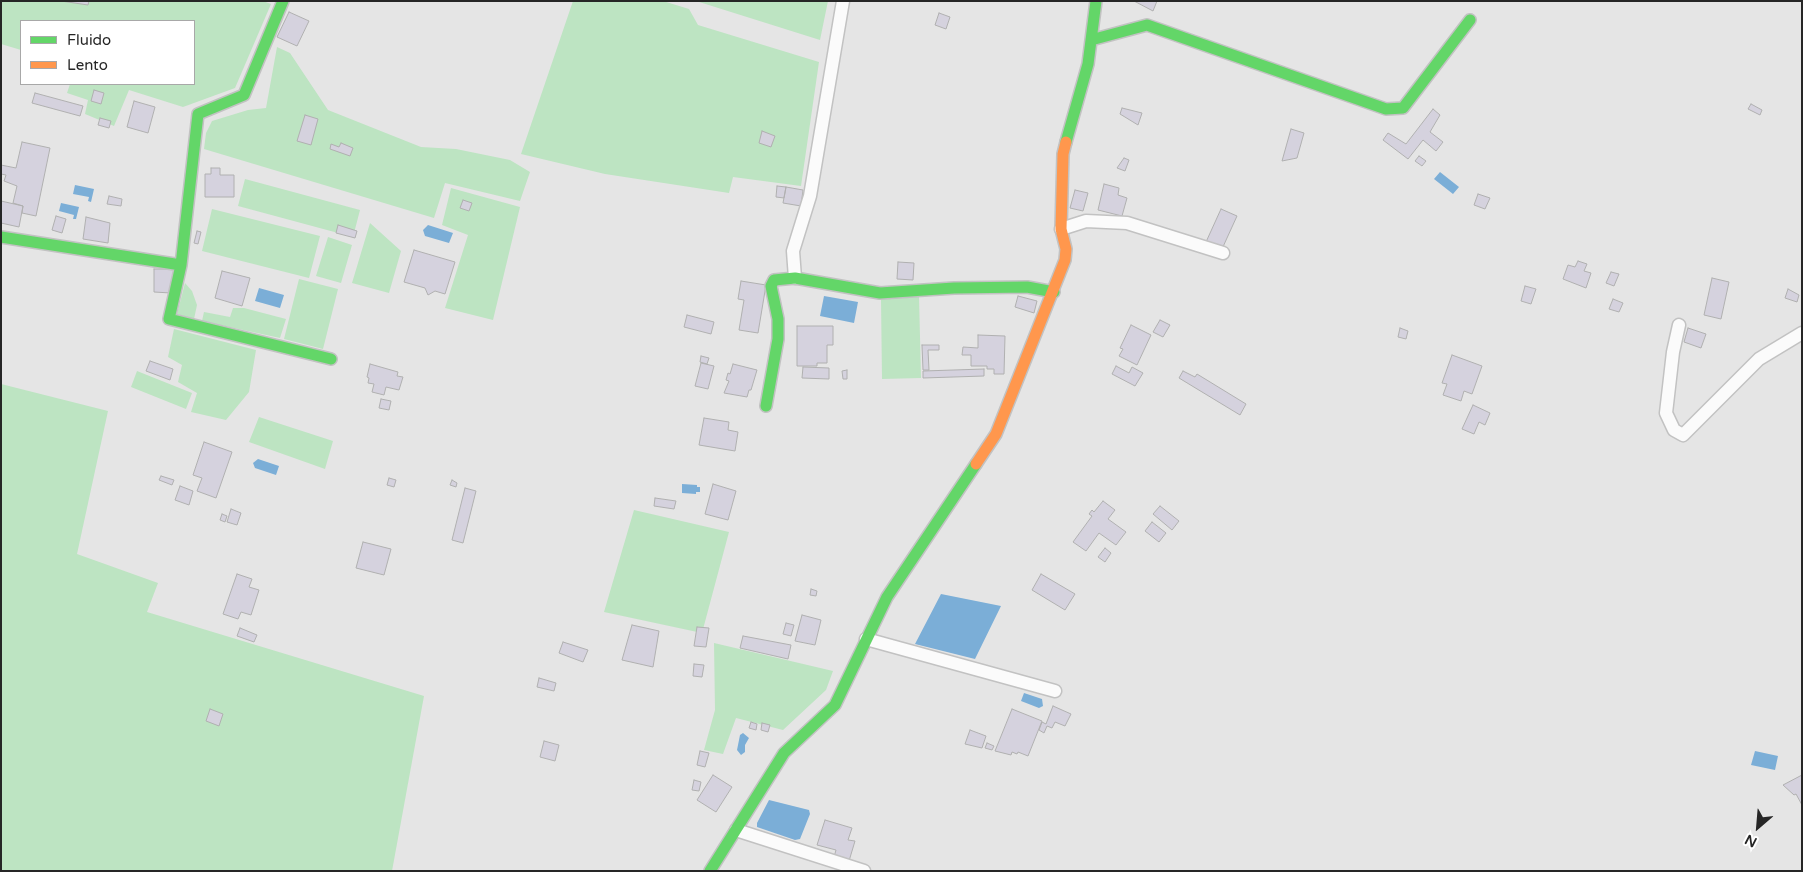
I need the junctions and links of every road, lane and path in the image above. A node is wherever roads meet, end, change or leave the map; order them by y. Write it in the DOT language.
graph roads {
  1 [pos="283,1"];
  2 [pos="843,1"];
  3 [pos="1096,1"];
  4 [pos="1470,20"];
  5 [pos="1091,40"];
  6 [pos="1061,229"];
  7 [pos="1,237"];
  8 [pos="1224,253"];
  9 [pos="181,265"];
  10 [pos="795,278"];
  11 [pos="1054,292"];
  12 [pos="1679,324"];
  13 [pos="1802,333"];
  14 [pos="331,359"];
  15 [pos="766,406"];
  16 [pos="866,640"];
  17 [pos="1056,691"];
  18 [pos="736,830"];
  19 [pos="710,871"];
  20 [pos="864,871"];
  1 -- 9 [label="street"];
  2 -- 10 [label="street"];
  3 -- 5 [label="street"];
  4 -- 5 [label="street"];
  5 -- 6 [label="street"];
  6 -- 8 [label="street"];
  6 -- 11 [label="street"];
  7 -- 9 [label="street"];
  9 -- 14 [label="street"];
  10 -- 11 [label="street"];
  10 -- 15 [label="street"];
  11 -- 16 [label="street"];
  12 -- 13 [label="street"];
  16 -- 17 [label="street"];
  16 -- 18 [label="street"];
  18 -- 19 [label="street"];
  18 -- 20 [label="street"];
}
